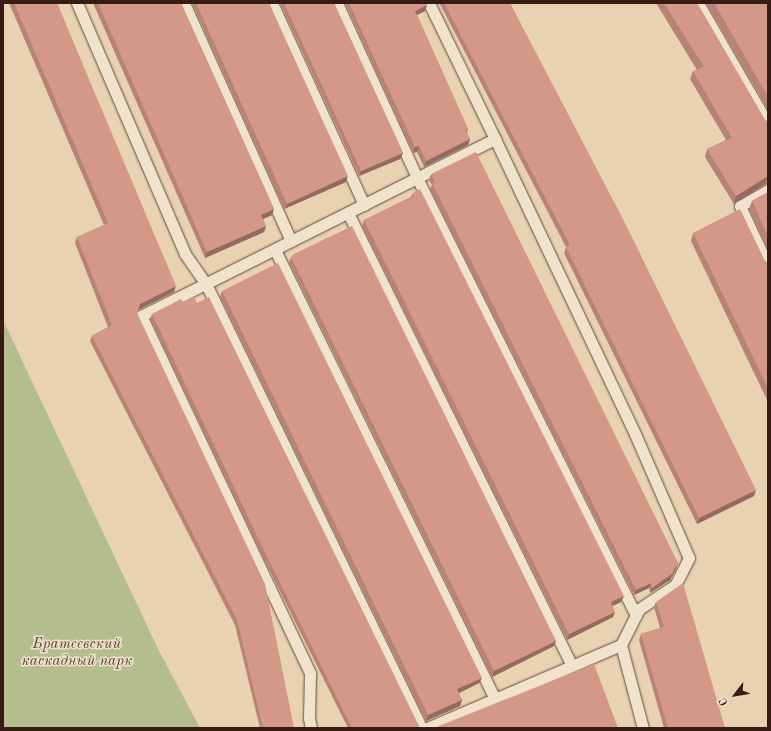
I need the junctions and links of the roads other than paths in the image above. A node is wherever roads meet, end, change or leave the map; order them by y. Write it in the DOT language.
graph roads {
  1 [pos="77,3"];
  2 [pos="184,3"];
  3 [pos="272,3"];
  4 [pos="337,3"];
  5 [pos="429,3"];
  6 [pos="698,3"];
  7 [pos="768,124"];
  8 [pos="495,139"];
  9 [pos="417,178"];
  10 [pos="768,190"];
  11 [pos="364,205"];
  12 [pos="348,213"];
  13 [pos="291,241"];
  14 [pos="275,250"];
  15 [pos="768,266"];
  16 [pos="206,284"];
  17 [pos="636,615"];
  18 [pos="621,645"];
  19 [pos="572,666"];
  20 [pos="495,699"];
  21 [pos="641,727"];
  22 [pos="311,728"];
  23 [pos="422,728"];
  24 [pos="427,728"];
  1 -- 16 [label="lane"];
  2 -- 13 [label="lane"];
  3 -- 11 [label="lane"];
  4 -- 9 [label="lane"];
  5 -- 8 [label="lane"];
  6 -- 7 [label="lane"];
  8 -- 9 [label="lane"];
  8 -- 17 [label="lane"];
  9 -- 11 [label="lane"];
  9 -- 17 [label="lane"];
  10 -- 15 [label="lane"];
  11 -- 12 [label="lane"];
  12 -- 13 [label="lane"];
  12 -- 19 [label="lane"];
  13 -- 14 [label="lane"];
  14 -- 16 [label="lane"];
  14 -- 20 [label="lane"];
  16 -- 22 [label="lane"];
  16 -- 23 [label="lane"];
  17 -- 18 [label="lane"];
  18 -- 19 [label="lane"];
  18 -- 21 [label="lane"];
  19 -- 20 [label="lane"];
  20 -- 24 [label="lane"];
}
